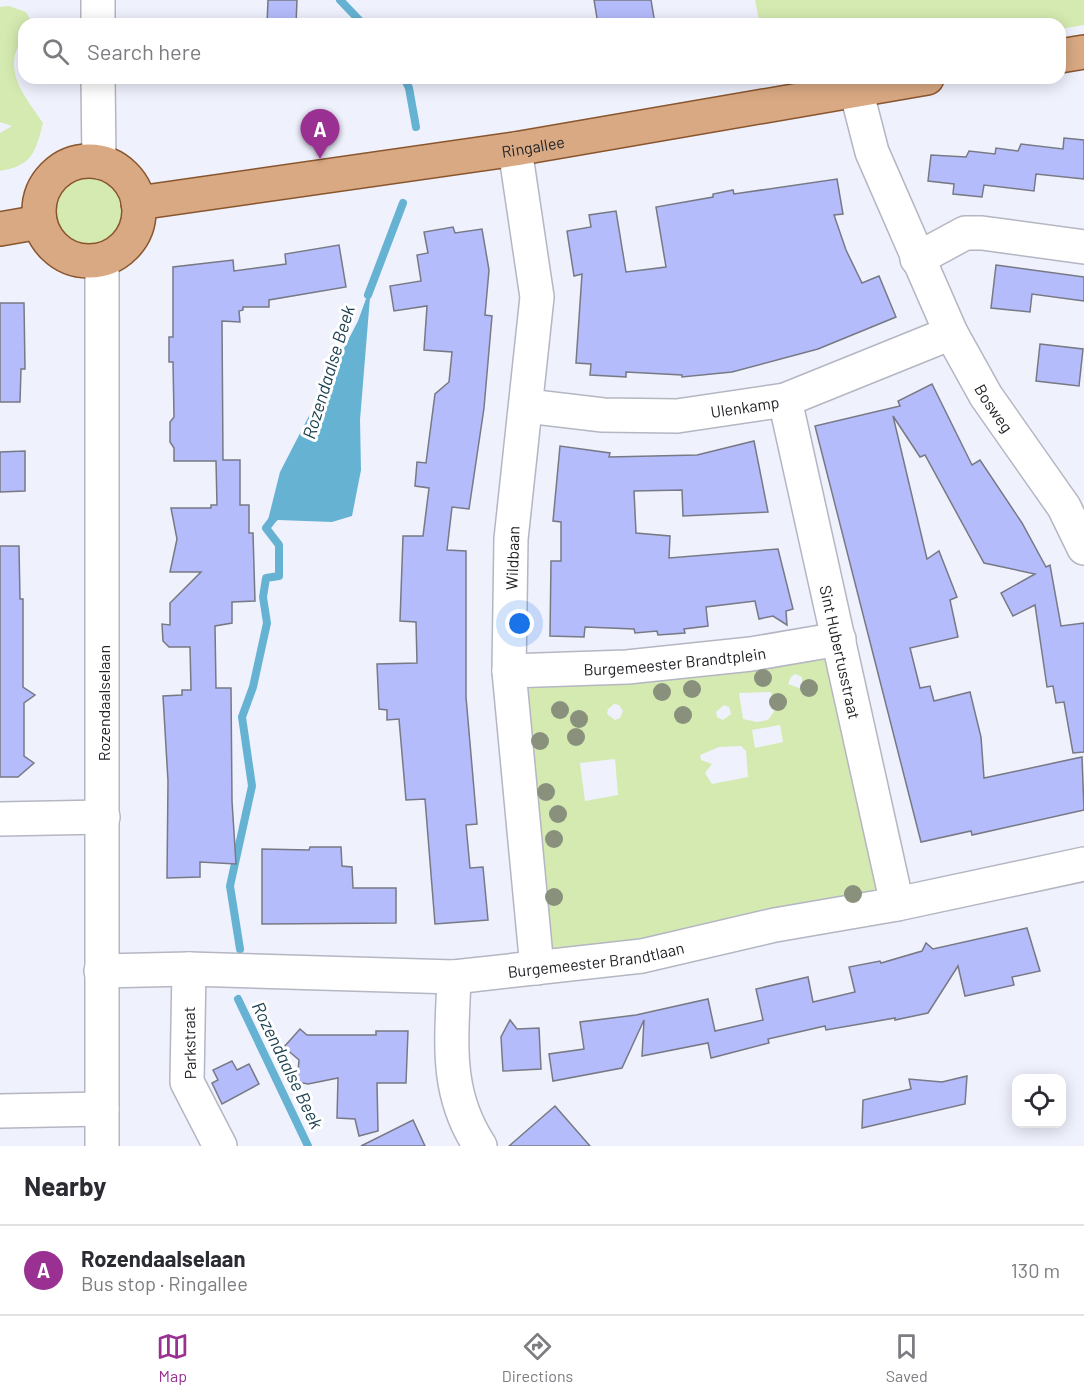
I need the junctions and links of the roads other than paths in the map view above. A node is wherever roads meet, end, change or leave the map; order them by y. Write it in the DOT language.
graph roads {
  1 [pos="98,0"];
  2 [pos="98,18"];
  3 [pos="1084,52"];
  4 [pos="1066,55"];
  5 [pos="98,84"];
  6 [pos="892,84"];
  7 [pos="856,90"];
  8 [pos="515,149"];
  9 [pos="99,162"];
  10 [pos="138,203"];
  11 [pos="40,222"];
  12 [pos="0,229"];
  13 [pos="1084,247"];
  14 [pos="917,259"];
  15 [pos="102,260"];
  16 [pos="951,333"];
  17 [pos="785,400"];
  18 [pos="527,406"];
  19 [pos="1084,548"];
  20 [pos="839,639"];
  21 [pos="509,671"];
  22 [pos="103,818"];
  23 [pos="0,819"];
  24 [pos="1084,864"];
  25 [pos="897,904"];
  26 [pos="537,968"];
  27 [pos="189,969"];
  28 [pos="102,971"];
  29 [pos="454,977"];
  30 [pos="102,1109"];
  31 [pos="0,1111"];
  32 [pos="102,1146"];
  33 [pos="220,1146"];
  34 [pos="480,1146"];
  1 -- 2 [label="street"];
  3 -- 4 [label="main road"];
  5 -- 9 [label="street"];
  6 -- 7 [label="main road, Ringallee"];
  7 -- 8 [label="main road, Ringallee"];
  7 -- 14 [label="street, Bosweg"];
  8 -- 10 [label="main road, Ringallee"];
  8 -- 18 [label="street, Wildbaan"];
  9 -- 10 [label="main road"];
  9 -- 11 [label="main road"];
  10 -- 15 [label="main road"];
  11 -- 12 [label="main road"];
  11 -- 15 [label="main road"];
  13 -- 14 [label="street"];
  14 -- 16 [label="street, Bosweg"];
  15 -- 22 [label="street, Rozendaalselaan"];
  16 -- 17 [label="street, Ulenkamp"];
  16 -- 19 [label="street, Bosweg"];
  17 -- 18 [label="street, Ulenkamp"];
  17 -- 20 [label="street, Sint Hubertusstraat"];
  18 -- 21 [label="street, Wildbaan"];
  20 -- 21 [label="street, Burgemeester Brandtplein"];
  20 -- 25 [label="street, Sint Hubertusstraat"];
  21 -- 26 [label="street, Wildbaan"];
  22 -- 23 [label="street"];
  22 -- 28 [label="street, Rozendaalselaan"];
  24 -- 25 [label="street, Burgemeester Brandtlaan"];
  25 -- 26 [label="street, Burgemeester Brandtlaan"];
  26 -- 29 [label="street, Burgemeester Brandtlaan"];
  27 -- 28 [label="street, Burgemeester Brandtlaan"];
  27 -- 29 [label="street, Burgemeester Brandtlaan"];
  27 -- 33 [label="street, Parkstraat"];
  28 -- 30 [label="street, Rozendaalselaan"];
  29 -- 34 [label="street"];
  30 -- 31 [label="street"];
  30 -- 32 [label="street, Rozendaalselaan"];
}
